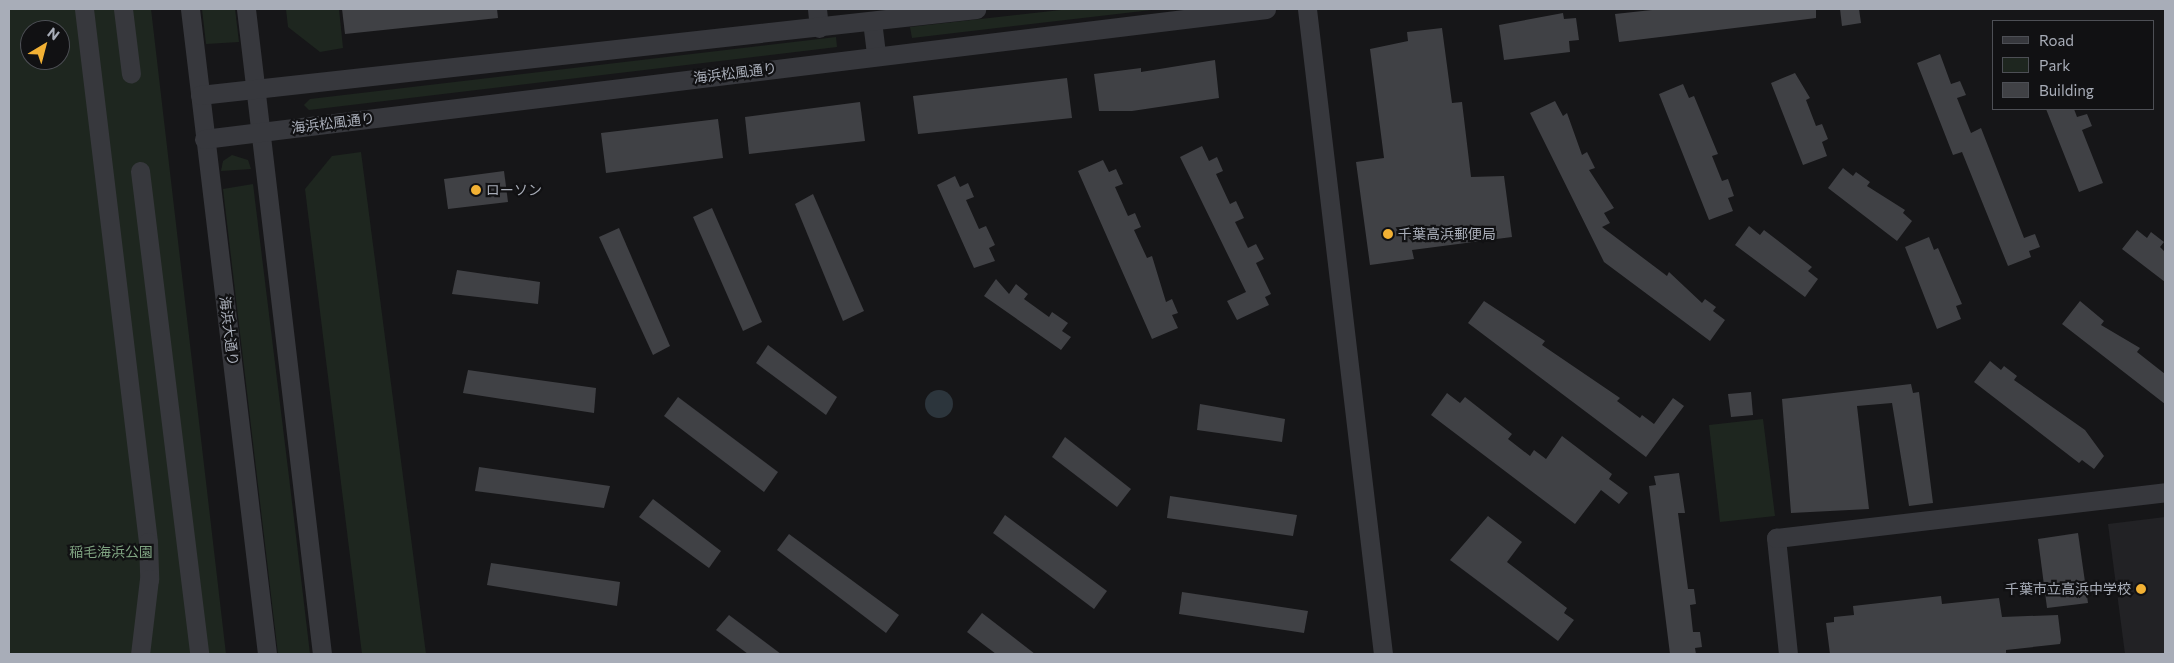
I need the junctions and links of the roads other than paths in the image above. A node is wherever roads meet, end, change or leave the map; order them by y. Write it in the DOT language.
graph roads {
  1 [pos="84,9"];
  2 [pos="123,9"];
  3 [pos="190,9"];
  4 [pos="246,9"];
  5 [pos="817,9"];
  6 [pos="976,9"];
  7 [pos="1266,9"];
  8 [pos="1307,9"];
  9 [pos="872,21"];
  10 [pos="820,28"];
  11 [pos="876,55"];
  12 [pos="131,74"];
  13 [pos="255,89"];
  14 [pos="200,95"];
  15 [pos="260,132"];
  16 [pos="204,139"];
  17 [pos="140,171"];
  18 [pos="2165,492"];
  19 [pos="140,654"];
  20 [pos="199,654"];
  21 [pos="268,654"];
  22 [pos="322,654"];
  23 [pos="1383,654"];
  24 [pos="1788,654"];
  1 -- 19 [label="street"];
  2 -- 12 [label="street"];
  3 -- 14 [label="street, 海浜大通り"];
  4 -- 13 [label="street"];
  5 -- 10 [label="street"];
  6 -- 9 [label="street"];
  7 -- 11 [label="street, 海浜松風通り"];
  8 -- 23 [label="street"];
  9 -- 10 [label="street"];
  9 -- 11 [label="street"];
  10 -- 13 [label="street"];
  11 -- 15 [label="street, 海浜松風通り"];
  13 -- 14 [label="street"];
  13 -- 15 [label="street"];
  14 -- 16 [label="street, 海浜大通り"];
  15 -- 16 [label="street, 海浜松風通り"];
  15 -- 22 [label="street"];
  16 -- 21 [label="street, 海浜大通り"];
  17 -- 20 [label="street"];
  18 -- 24 [label="street"];
}
